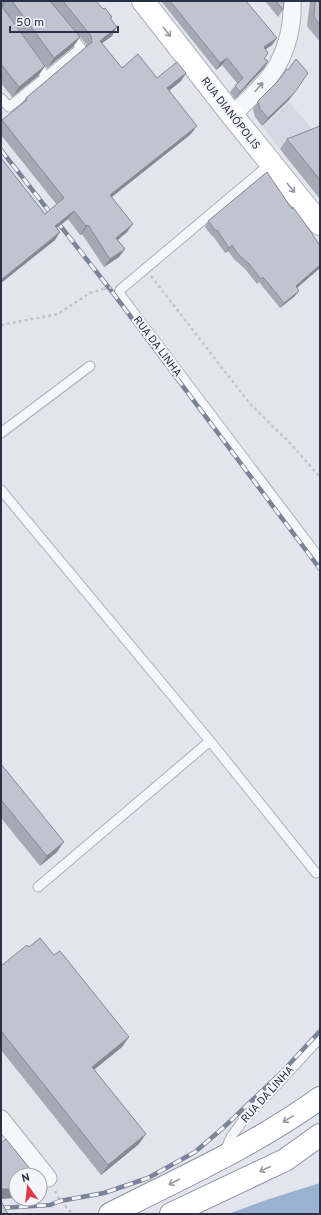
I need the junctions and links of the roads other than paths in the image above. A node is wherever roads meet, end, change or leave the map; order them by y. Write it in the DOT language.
graph roads {
  1 [pos="143,1"];
  2 [pos="292,1"];
  3 [pos="62,25"];
  4 [pos="28,52"];
  5 [pos="46,77"];
  6 [pos="1,98"];
  7 [pos="232,115"];
  8 [pos="271,163"];
  9 [pos="320,224"];
  10 [pos="90,366"];
  11 [pos="1,433"];
  12 [pos="1,490"];
  13 [pos="320,559"];
  14 [pos="210,741"];
  15 [pos="316,873"];
  16 [pos="38,887"];
  17 [pos="320,1038"];
  18 [pos="320,1098"];
  19 [pos="1,1119"];
  20 [pos="320,1135"];
  21 [pos="320,1151"];
  22 [pos="222,1157"];
  23 [pos="286,1160"];
  24 [pos="39,1167"];
  25 [pos="110,1214"];
  26 [pos="171,1214"];
  1 -- 7 [label="main road, RUA DIANÓPOLIS, one-way"];
  7 -- 2 [label="street, one-way"];
  3 -- 5 [label="lane"];
  4 -- 5 [label="lane"];
  5 -- 6 [label="lane"];
  7 -- 8 [label="main road, RUA DIANÓPOLIS"];
  8 -- 9 [label="main road, RUA DIANÓPOLIS, one-way"];
  8 -- 13 [label="lane, RUA DA LINHA"];
  10 -- 11 [label="lane"];
  12 -- 14 [label="lane"];
  14 -- 15 [label="lane"];
  14 -- 16 [label="lane"];
  17 -- 22 [label="lane, RUA DA LINHA"];
  18 -- 22 [label="main road, one-way"];
  19 -- 24 [label="street"];
  20 -- 23 [label="main road"];
  21 -- 23 [label="main road"];
  22 -- 25 [label="main road, one-way"];
  23 -- 26 [label="main road, one-way"];
}
